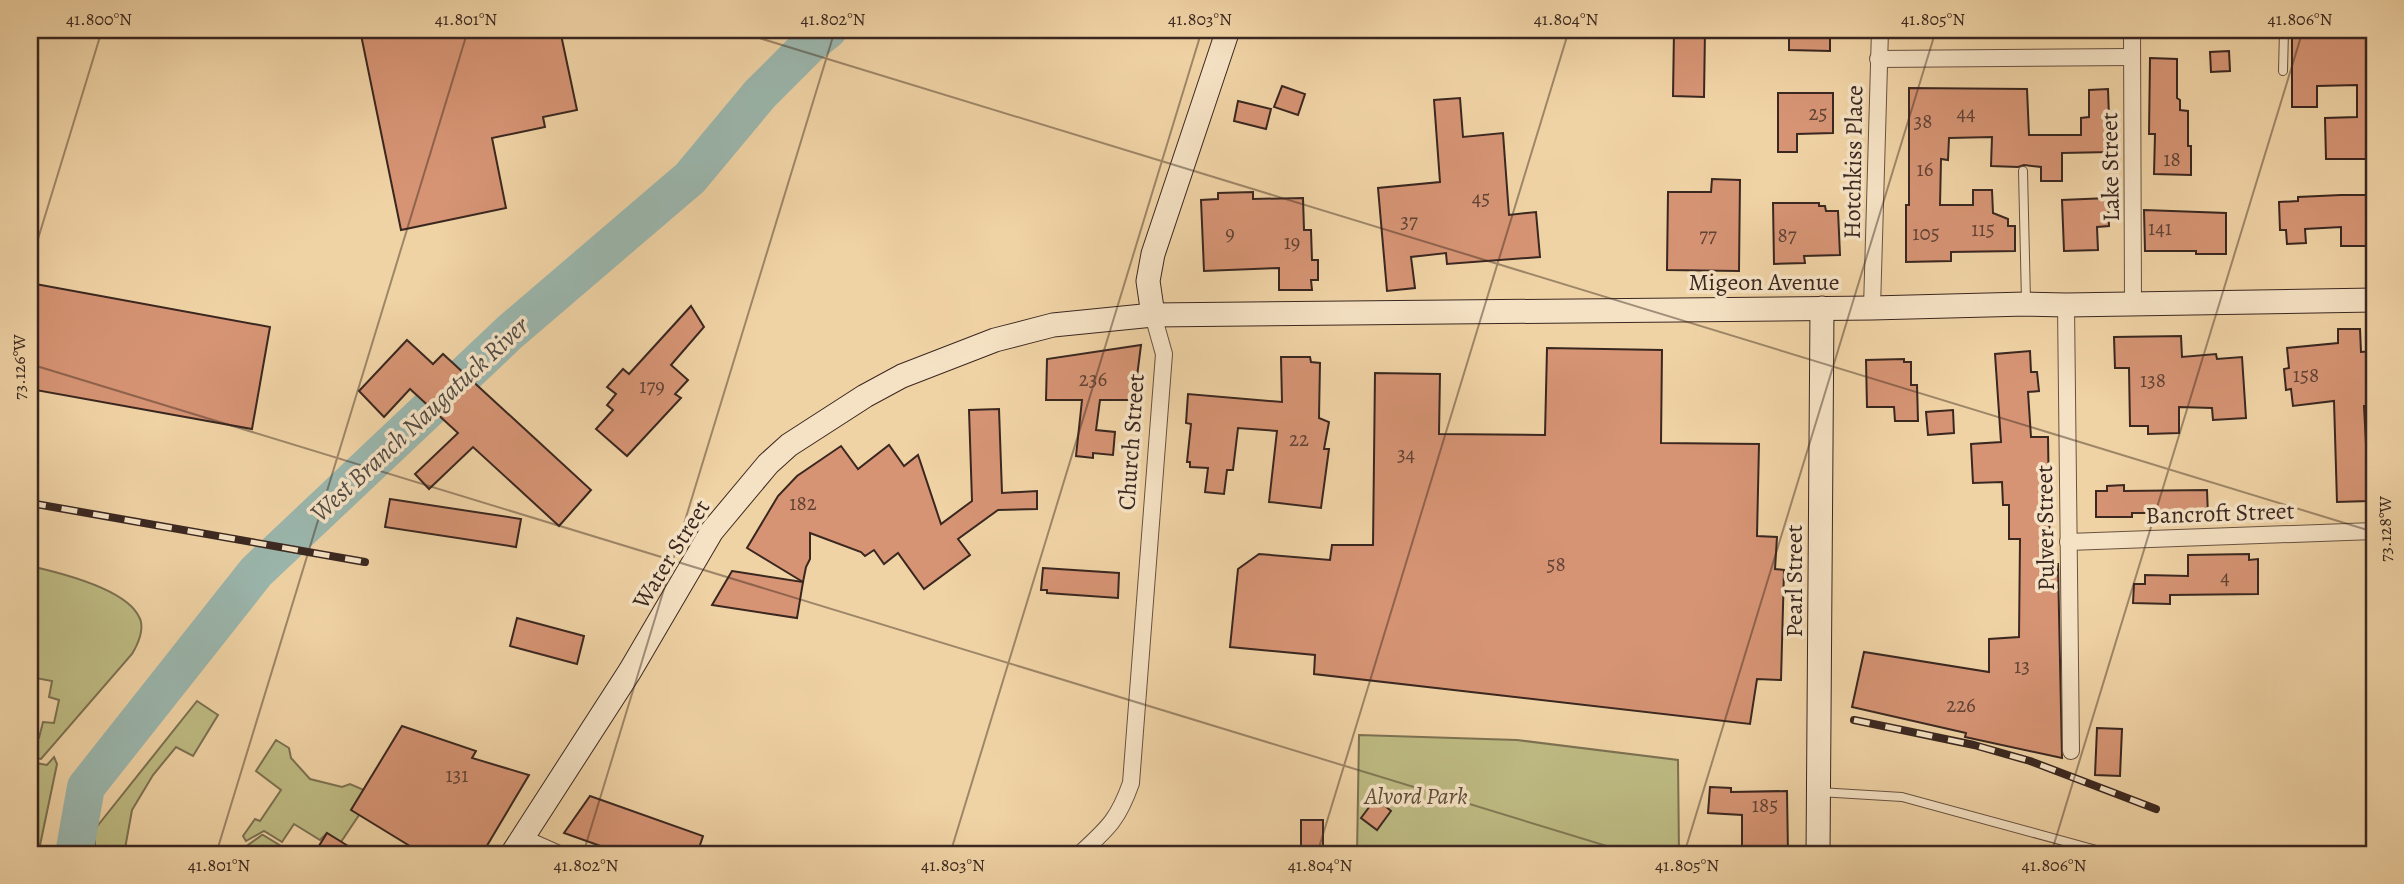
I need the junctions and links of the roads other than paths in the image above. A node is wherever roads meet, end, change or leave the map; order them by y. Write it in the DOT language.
graph roads {
  1 [pos="1228,30"];
  2 [pos="1880,30"];
  3 [pos="2132,30"];
  4 [pos="2284,30"];
  5 [pos="2132,57"];
  6 [pos="1878,59"];
  7 [pos="2283,71"];
  8 [pos="2024,171"];
  9 [pos="2374,300"];
  10 [pos="2133,303"];
  11 [pos="2026,304"];
  12 [pos="2066,305"];
  13 [pos="1822,308"];
  14 [pos="1872,308"];
  15 [pos="1153,315"];
  16 [pos="2374,531"];
  17 [pos="2068,542"];
  18 [pos="2071,751"];
  19 [pos="1819,792"];
  20 [pos="517,846"];
  21 [pos="559,854"];
  22 [pos="1080,854"];
  23 [pos="1818,854"];
  24 [pos="2110,854"];
  1 -- 15 [label="main road, Church Street"];
  2 -- 6 [label="street, Hotchkiss Place"];
  3 -- 5 [label="street, Lake Street"];
  4 -- 7 [label="lane"];
  5 -- 6 [label="street, Hotchkiss Place"];
  5 -- 10 [label="street, Lake Street"];
  6 -- 14 [label="street, Hotchkiss Place"];
  8 -- 11 [label="lane"];
  9 -- 10 [label="main road, Migeon Avenue"];
  10 -- 12 [label="main road, Migeon Avenue"];
  11 -- 12 [label="main road, Migeon Avenue"];
  11 -- 14 [label="main road, Migeon Avenue"];
  12 -- 17 [label="street, Pulver Street"];
  13 -- 14 [label="main road, Migeon Avenue"];
  13 -- 15 [label="main road, Migeon Avenue"];
  13 -- 19 [label="main road, Pearl Street"];
  15 -- 20 [label="main road, Water Street"];
  15 -- 22 [label="street, Church Street"];
  16 -- 17 [label="street, Bancroft Street"];
  17 -- 18 [label="street, Pulver Street"];
  19 -- 23 [label="main road, Pearl Street"];
  19 -- 24 [label="lane"];
  20 -- 21 [label="street"];
}
